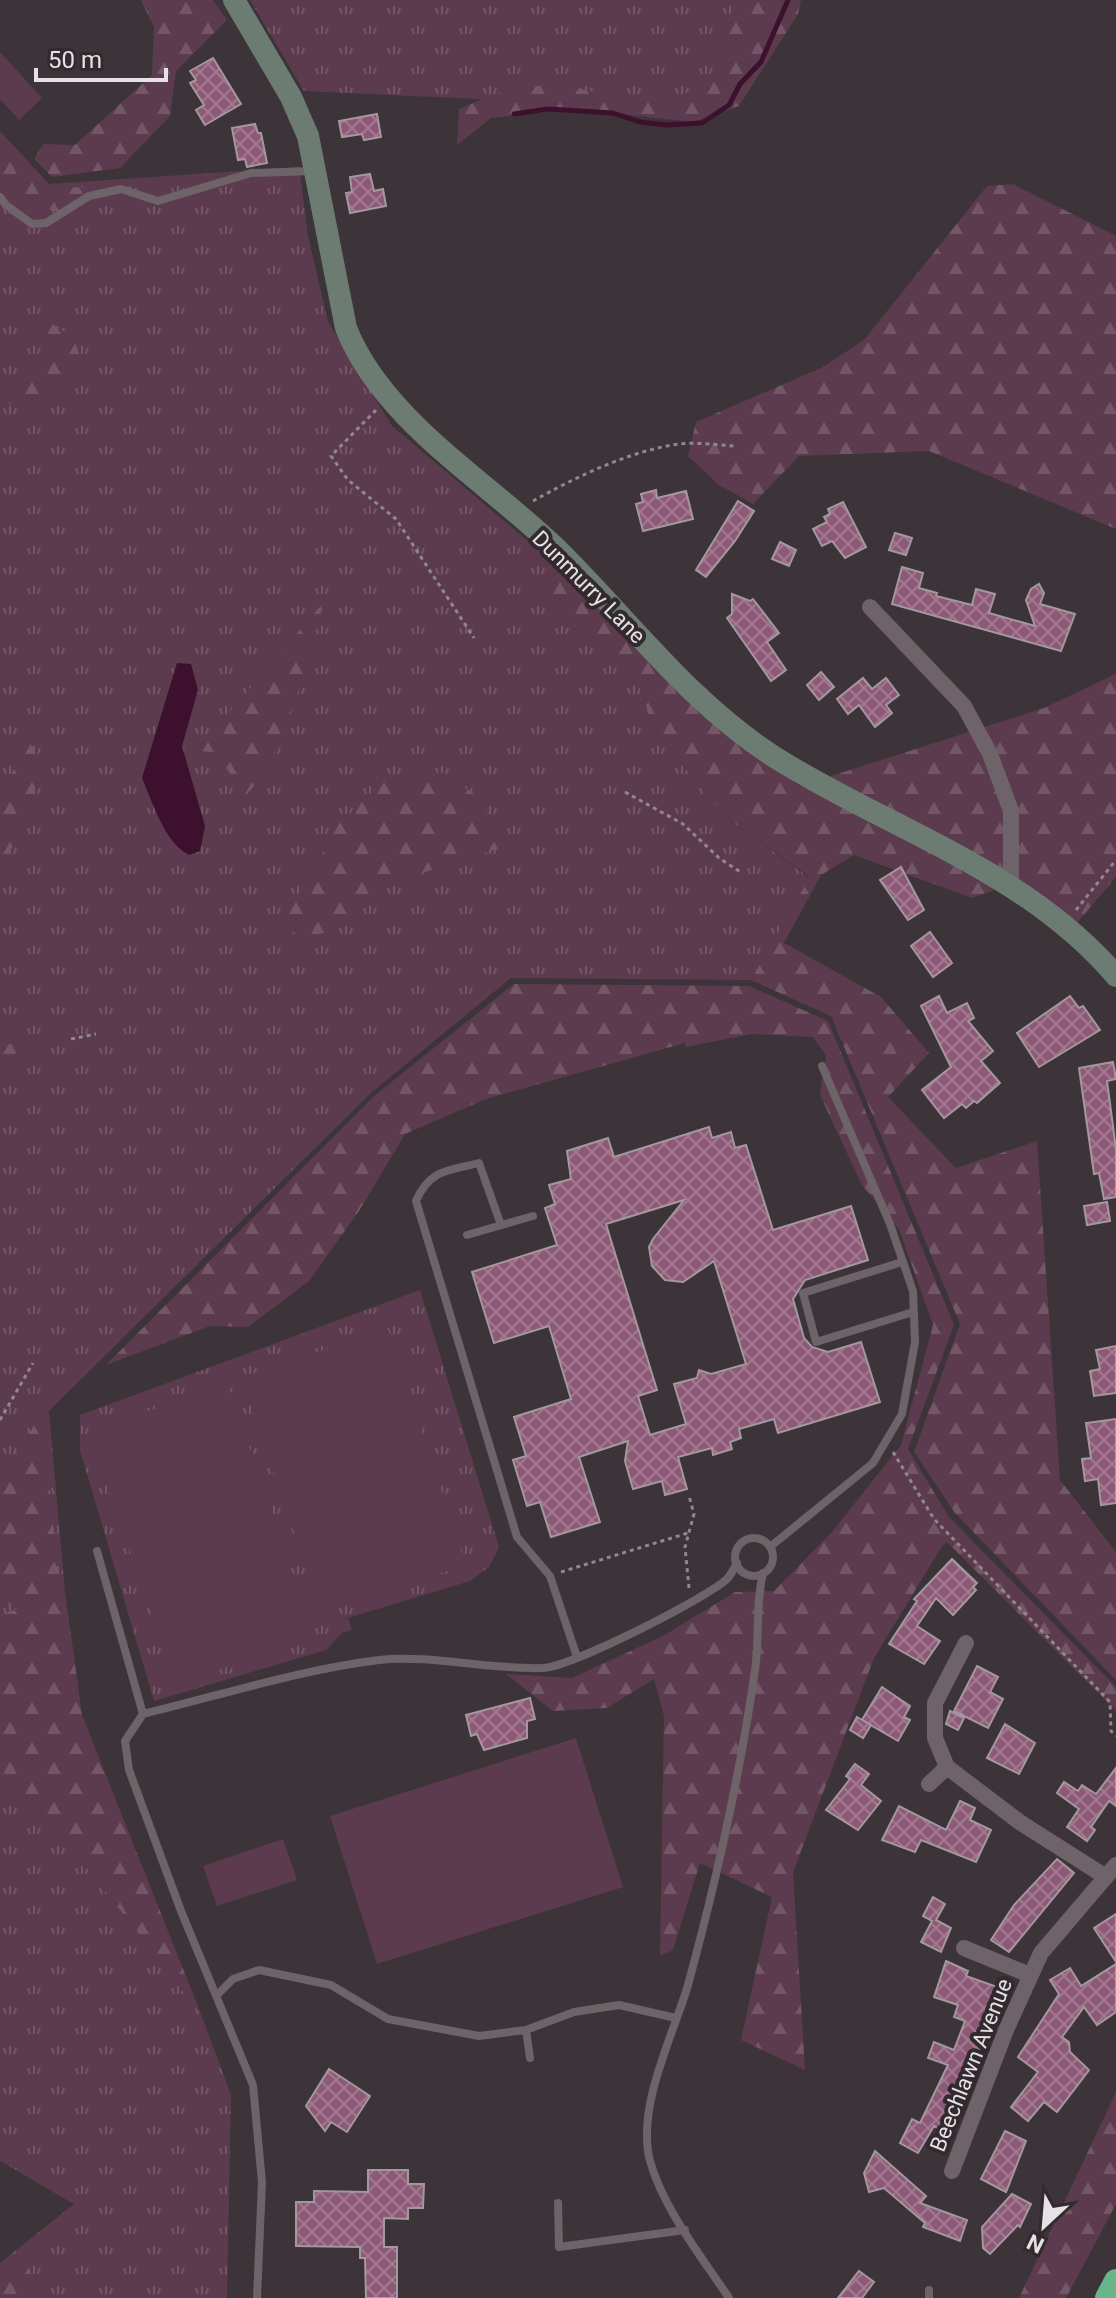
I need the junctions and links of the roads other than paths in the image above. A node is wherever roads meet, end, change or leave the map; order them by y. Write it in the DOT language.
graph roads {
  1 [pos="234,0"];
  2 [pos="317,171"];
  3 [pos="0,197"];
  4 [pos="870,607"];
  5 [pos="1011,887"];
  6 [pos="1116,976"];
  7 [pos="822,1066"];
  8 [pos="533,1216"];
  9 [pos="501,1225"];
  10 [pos="467,1235"];
  11 [pos="902,1262"];
  12 [pos="913,1312"];
  13 [pos="770,1547"];
  14 [pos="97,1551"];
  15 [pos="737,1563"];
  16 [pos="763,1573"];
  17 [pos="966,1643"];
  18 [pos="577,1657"];
  19 [pos="143,1714"];
  20 [pos="947,1767"];
  21 [pos="929,1784"];
  22 [pos="1111,1871"];
  23 [pos="964,1948"];
  24 [pos="1030,1975"];
  25 [pos="217,1995"];
  26 [pos="676,2018"];
  27 [pos="526,2030"];
  28 [pos="530,2058"];
  29 [pos="952,2171"];
  30 [pos="558,2203"];
  31 [pos="685,2230"];
  32 [pos="1116,2281"];
  33 [pos="257,2298"];
  34 [pos="729,2298"];
  35 [pos="1107,2298"];
  1 -- 2 [label="street, Dunmurry Lane"];
  2 -- 3 [label="lane"];
  2 -- 5 [label="street, Dunmurry Lane"];
  4 -- 5 [label="street"];
  5 -- 6 [label="street, Dunmurry Lane"];
  7 -- 11 [label="lane"];
  8 -- 9 [label="lane"];
  9 -- 10 [label="lane"];
  9 -- 18 [label="lane"];
  11 -- 12 [label="lane"];
  11 -- 12 [label="lane"];
  12 -- 13 [label="lane"];
  13 -- 15 [label="lane"];
  13 -- 16 [label="lane"];
  14 -- 19 [label="lane"];
  15 -- 16 [label="lane"];
  15 -- 18 [label="lane"];
  16 -- 26 [label="lane"];
  17 -- 20 [label="street"];
  18 -- 19 [label="lane"];
  19 -- 25 [label="lane"];
  20 -- 21 [label="street"];
  20 -- 22 [label="street, Beechlawn Avenue"];
  22 -- 24 [label="street, Beechlawn Avenue"];
  23 -- 24 [label="street, Beechlawn Avenue"];
  24 -- 29 [label="street, Beechlawn Avenue"];
  25 -- 27 [label="lane"];
  25 -- 33 [label="lane"];
  26 -- 27 [label="lane"];
  26 -- 31 [label="lane"];
  27 -- 28 [label="lane"];
  30 -- 31 [label="lane"];
  31 -- 34 [label="lane"];
  32 -- 35 [label="highway"];
}
